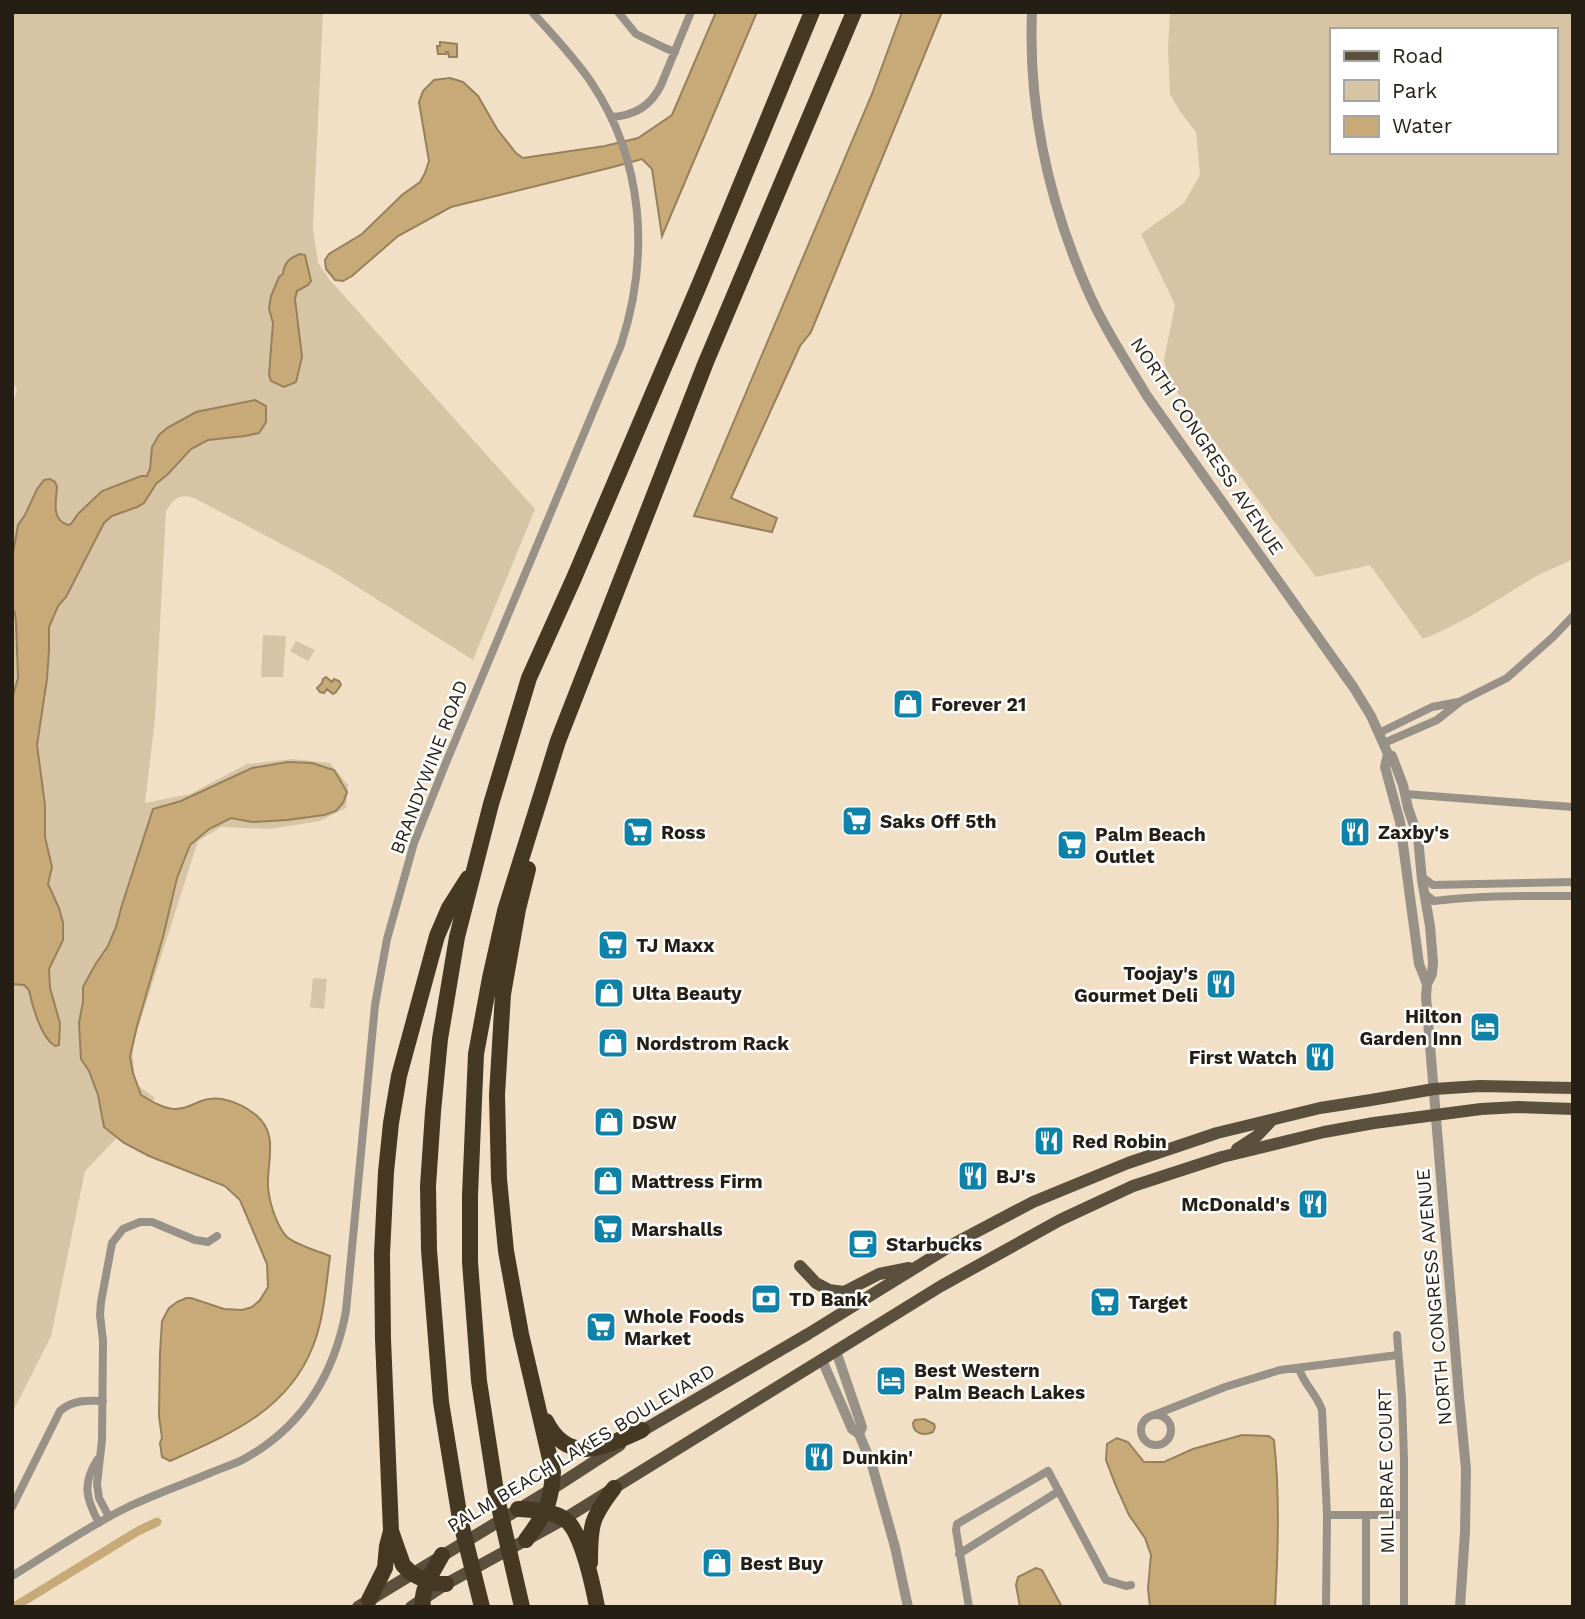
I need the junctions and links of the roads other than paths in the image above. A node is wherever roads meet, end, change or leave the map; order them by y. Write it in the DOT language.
graph roads {
  1 [pos="532,12"];
  2 [pos="618,12"];
  3 [pos="691,12"];
  4 [pos="812,12"];
  5 [pos="854,12"];
  6 [pos="1032,12"];
  7 [pos="675,52"];
  8 [pos="611,117"];
  9 [pos="1573,616"];
  10 [pos="1461,701"];
  11 [pos="1381,738"];
  12 [pos="558,741"];
  13 [pos="1388,754"];
  14 [pos="1405,794"];
  15 [pos="1573,807"];
  16 [pos="477,864"];
  17 [pos="1407,875"];
  18 [pos="1422,877"];
  19 [pos="1573,882"];
  20 [pos="1425,894"];
  21 [pos="1573,896"];
  22 [pos="1427,984"];
  23 [pos="1573,1088"];
  24 [pos="1434,1089"];
  25 [pos="1573,1110"];
  26 [pos="1436,1114"];
  27 [pos="1272,1119"];
  28 [pos="1222,1157"];
  29 [pos="217,1236"];
  30 [pos="800,1266"];
  31 [pos="916,1267"];
  32 [pos="1396,1335"];
  33 [pos="836,1351"];
  34 [pos="1398,1355"];
  35 [pos="822,1360"];
  36 [pos="1299,1368"];
  37 [pos="103,1401"];
  38 [pos="537,1403"];
  39 [pos="1154,1415"];
  40 [pos="642,1430"];
  41 [pos="859,1434"];
  42 [pos="100,1454"];
  43 [pos="614,1488"];
  44 [pos="552,1489"];
  45 [pos="1059,1491"];
  46 [pos="12,1507"];
  47 [pos="518,1509"];
  48 [pos="546,1511"];
  49 [pos="1327,1515"];
  50 [pos="1403,1515"];
  51 [pos="1366,1516"];
  52 [pos="110,1517"];
  53 [pos="564,1519"];
  54 [pos="99,1523"];
  55 [pos="391,1531"];
  56 [pos="526,1540"];
  57 [pos="959,1554"];
  58 [pos="442,1555"];
  59 [pos="590,1572"];
  60 [pos="411,1573"];
  61 [pos="12,1576"];
  62 [pos="428,1582"];
  63 [pos="446,1584"];
  64 [pos="1131,1585"];
  65 [pos="480,1601"];
  66 [pos="363,1603"];
  67 [pos="419,1604"];
  68 [pos="522,1607"];
  69 [pos="597,1607"];
  70 [pos="908,1607"];
  71 [pos="969,1607"];
  72 [pos="1326,1607"];
  73 [pos="1366,1607"];
  74 [pos="1404,1607"];
  75 [pos="1460,1607"];
  1 -- 8 [label="street, BRANDYWINE ROAD"];
  2 -- 7 [label="street"];
  3 -- 7 [label="street"];
  4 -- 16 [label="highway"];
  5 -- 12 [label="highway"];
  6 -- 11 [label="street, NORTH CONGRESS AVENUE"];
  7 -- 8 [label="street"];
  8 -- 52 [label="street, BRANDYWINE ROAD"];
  9 -- 10 [label="street"];
  10 -- 11 [label="street"];
  10 -- 11 [label="street"];
  11 -- 13 [label="street, NORTH CONGRESS AVENUE"];
  12 -- 38 [label="highway"];
  12 -- 68 [label="highway"];
  13 -- 14 [label="street, NORTH CONGRESS AVENUE"];
  13 -- 17 [label="street, NORTH CONGRESS AVENUE"];
  14 -- 15 [label="street"];
  14 -- 18 [label="street, NORTH CONGRESS AVENUE"];
  16 -- 55 [label="highway"];
  16 -- 65 [label="highway"];
  17 -- 20 [label="street"];
  17 -- 22 [label="street, NORTH CONGRESS AVENUE"];
  18 -- 19 [label="street"];
  18 -- 20 [label="street, NORTH CONGRESS AVENUE"];
  20 -- 21 [label="street"];
  20 -- 22 [label="street, NORTH CONGRESS AVENUE"];
  22 -- 24 [label="street, NORTH CONGRESS AVENUE"];
  23 -- 24 [label="main road, PALM BEACH LAKES BOULEVARD"];
  24 -- 26 [label="street, NORTH CONGRESS AVENUE"];
  24 -- 27 [label="main road, PALM BEACH LAKES BOULEVARD"];
  25 -- 26 [label="main road"];
  26 -- 28 [label="main road"];
  26 -- 75 [label="street, NORTH CONGRESS AVENUE"];
  27 -- 28 [label="main road"];
  27 -- 31 [label="main road, PALM BEACH LAKES BOULEVARD"];
  28 -- 33 [label="main road"];
  29 -- 37 [label="street"];
  30 -- 31 [label="main road"];
  31 -- 40 [label="main road, PALM BEACH LAKES BOULEVARD"];
  32 -- 34 [label="street, MILLBRAE COURT"];
  33 -- 35 [label="main road"];
  33 -- 41 [label="street"];
  34 -- 36 [label="street"];
  34 -- 50 [label="street, MILLBRAE COURT"];
  35 -- 41 [label="street"];
  35 -- 43 [label="main road"];
  36 -- 39 [label="street"];
  36 -- 49 [label="street"];
  37 -- 42 [label="street"];
  37 -- 46 [label="street"];
  38 -- 40 [label="highway"];
  38 -- 44 [label="highway"];
  40 -- 44 [label="main road, PALM BEACH LAKES BOULEVARD"];
  41 -- 70 [label="street"];
  42 -- 52 [label="street"];
  42 -- 54 [label="street"];
  43 -- 53 [label="main road"];
  43 -- 59 [label="highway"];
  44 -- 47 [label="main road, PALM BEACH LAKES BOULEVARD"];
  44 -- 48 [label="highway"];
  45 -- 57 [label="street"];
  45 -- 57 [label="street"];
  45 -- 64 [label="street"];
  47 -- 48 [label="highway"];
  47 -- 58 [label="main road, PALM BEACH LAKES BOULEVARD"];
  48 -- 53 [label="highway"];
  48 -- 56 [label="highway"];
  49 -- 51 [label="street"];
  49 -- 72 [label="street"];
  50 -- 51 [label="street"];
  50 -- 74 [label="street, MILLBRAE COURT"];
  51 -- 73 [label="street"];
  52 -- 54 [label="street, BRANDYWINE ROAD"];
  53 -- 56 [label="main road"];
  53 -- 59 [label="highway"];
  54 -- 61 [label="street, BRANDYWINE ROAD"];
  55 -- 60 [label="highway"];
  55 -- 66 [label="highway"];
  56 -- 63 [label="main road"];
  57 -- 71 [label="street"];
  58 -- 60 [label="main road, PALM BEACH LAKES BOULEVARD"];
  58 -- 62 [label="highway"];
  59 -- 69 [label="highway"];
  60 -- 62 [label="highway"];
  60 -- 66 [label="main road, PALM BEACH LAKES BOULEVARD"];
  62 -- 63 [label="highway"];
  62 -- 67 [label="highway"];
  63 -- 67 [label="main road"];
}
